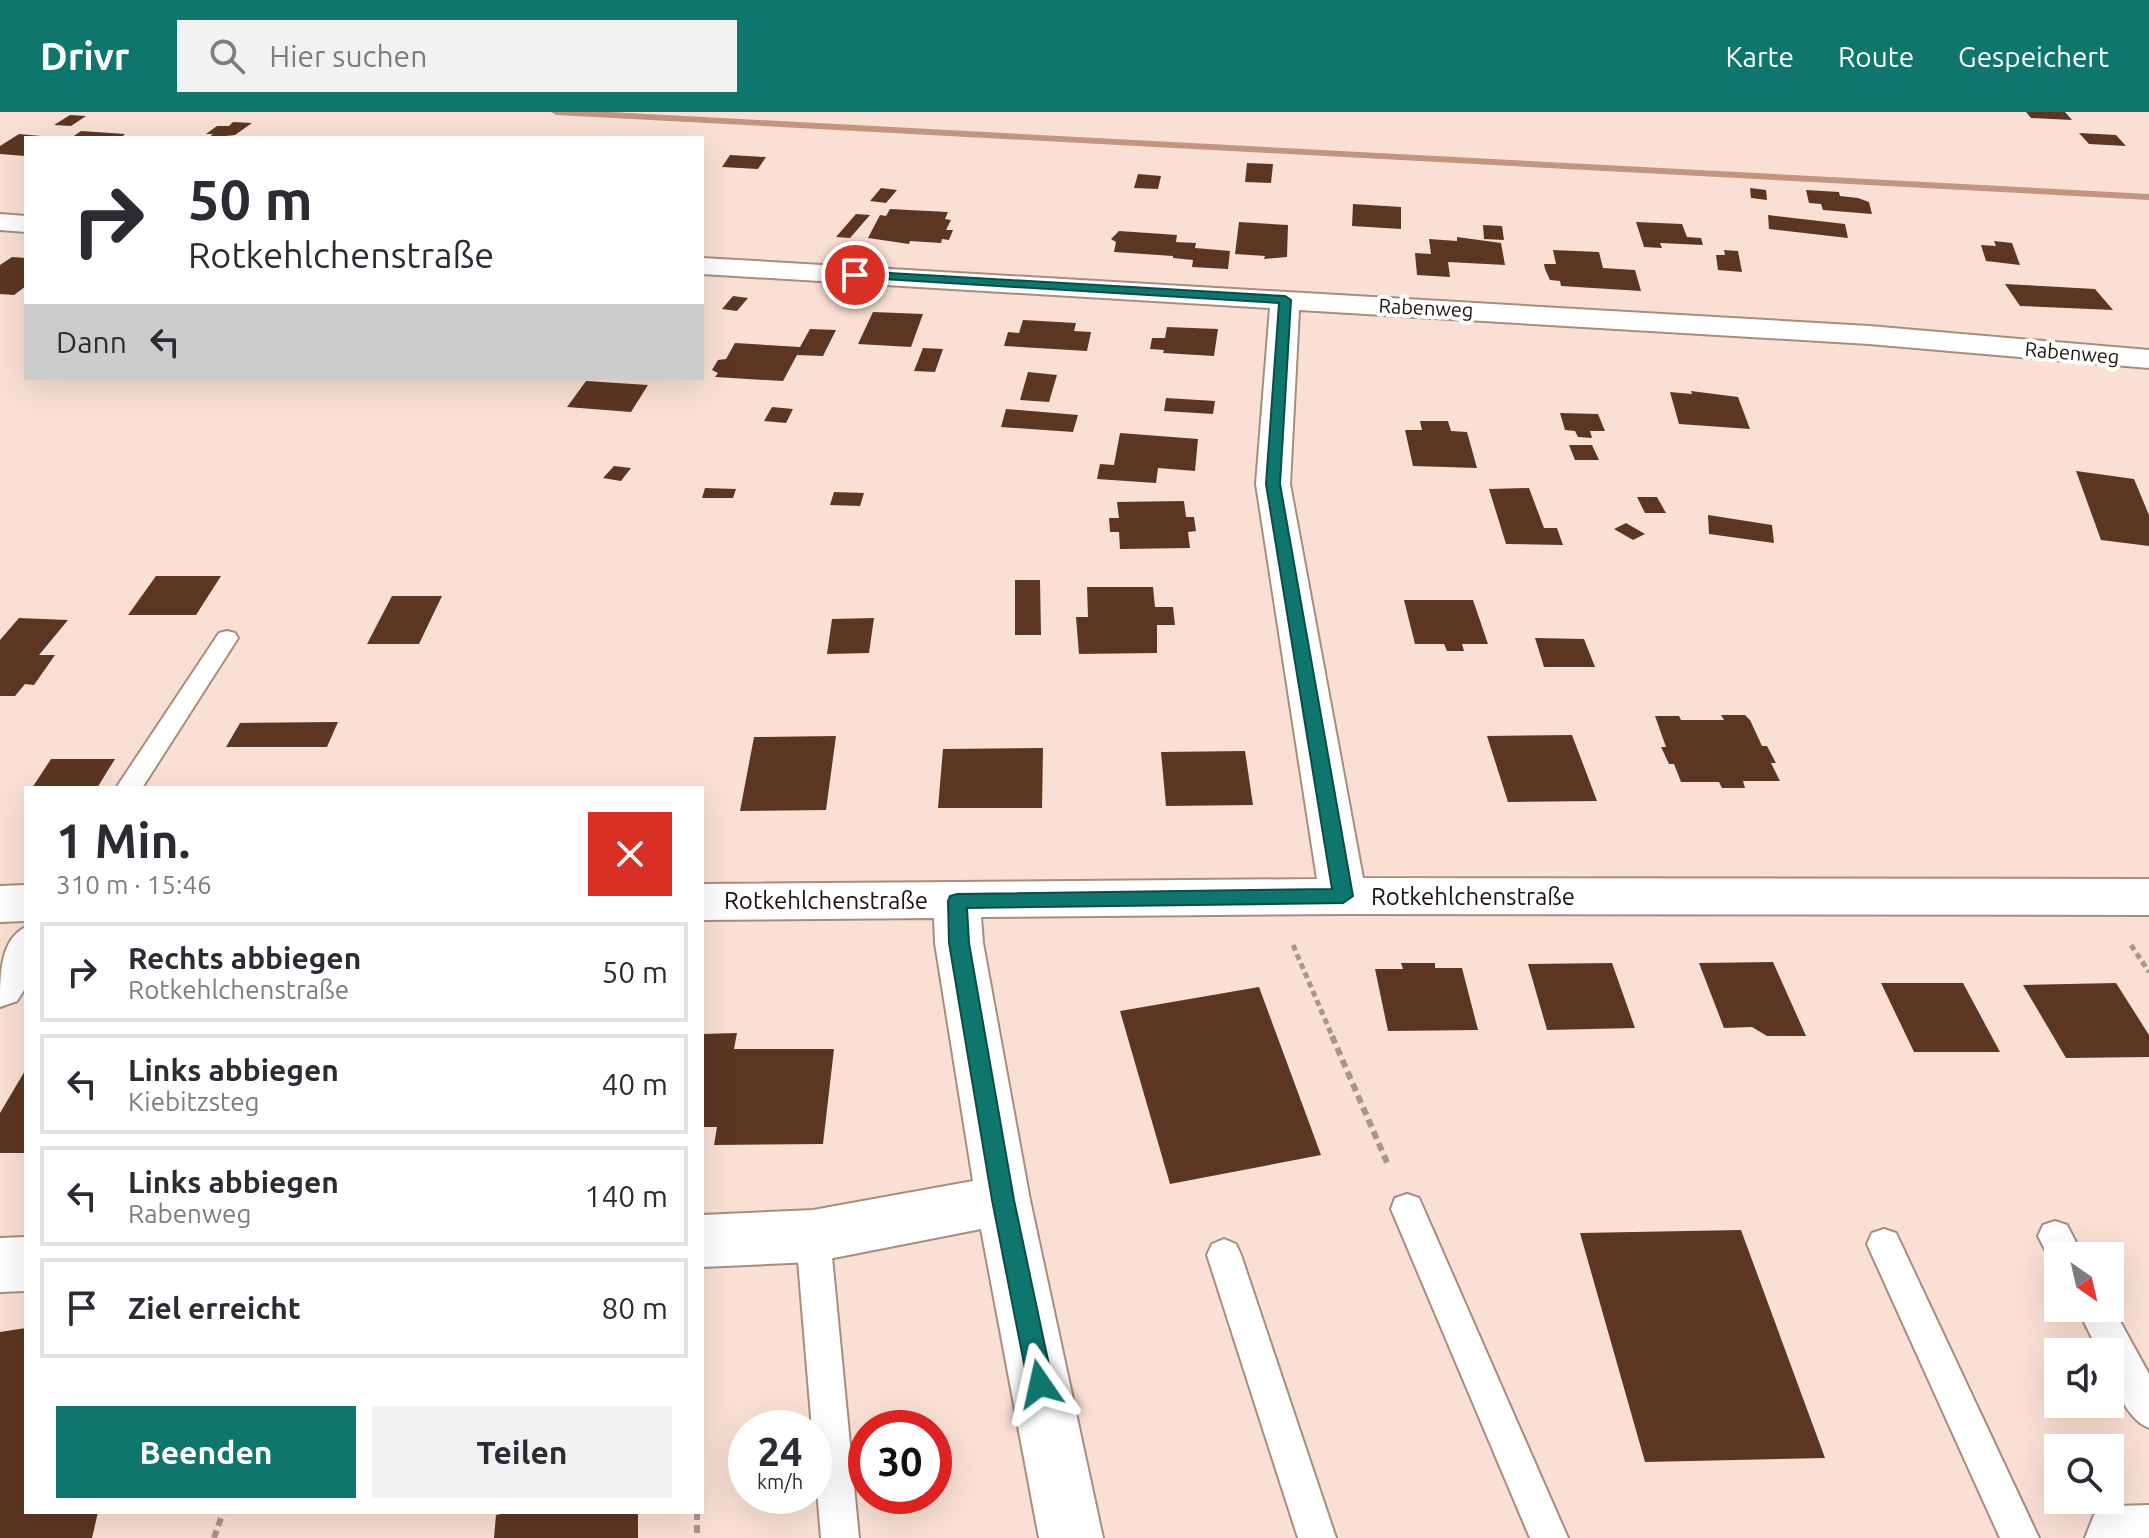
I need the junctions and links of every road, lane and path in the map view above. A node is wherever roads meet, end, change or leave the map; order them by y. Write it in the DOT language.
graph roads {
  1 [pos="0,222"];
  2 [pos="24,224"];
  3 [pos="704,266"];
  4 [pos="1285,300"];
  5 [pos="2149,359"];
  6 [pos="227,638"];
  7 [pos="130,786"];
  8 [pos="1343,896"];
  9 [pos="1271,897"];
  10 [pos="2149,897"];
  11 [pos="957,901"];
  12 [pos="704,902"];
  13 [pos="24,903"];
  14 [pos="0,904"];
  15 [pos="24,949"];
  16 [pos="0,987"];
  17 [pos="1003,1200"];
  18 [pos="1407,1209"];
  19 [pos="813,1236"];
  20 [pos="704,1241"];
  21 [pos="1884,1244"];
  22 [pos="1224,1255"];
  23 [pos="24,1264"];
  24 [pos="0,1265"];
  25 [pos="2102,1322"];
  26 [pos="2149,1410"];
  27 [pos="222,1514"];
  28 [pos="697,1514"];
  29 [pos="2149,1537"];
  30 [pos="214,1538"];
  31 [pos="697,1538"];
  32 [pos="840,1538"];
  33 [pos="1071,1538"];
  34 [pos="1317,1538"];
  35 [pos="1549,1538"];
  36 [pos="2020,1538"];
  37 [pos="2117,1538"];
  1 -- 2 [label="street"];
  3 -- 4 [label="street, Rabenweg"];
  4 -- 5 [label="street, Rabenweg"];
  4 -- 8 [label="street"];
  6 -- 7 [label="lane"];
  8 -- 9 [label="street, Rotkehlchenstraße"];
  8 -- 10 [label="street, Rotkehlchenstraße"];
  9 -- 11 [label="street, Rotkehlchenstraße"];
  9 -- 18 [label="path"];
  11 -- 12 [label="street, Rotkehlchenstraße"];
  11 -- 17 [label="street"];
  13 -- 14 [label="street"];
  15 -- 16 [label="street"];
  17 -- 19 [label="street"];
  17 -- 33 [label="street"];
  18 -- 35 [label="lane"];
  19 -- 20 [label="street"];
  19 -- 32 [label="lane"];
  21 -- 36 [label="lane"];
  22 -- 34 [label="lane"];
  23 -- 24 [label="street"];
  25 -- 26 [label="lane"];
  27 -- 30 [label="path"];
  28 -- 31 [label="path"];
  29 -- 37 [label="street"];
}
